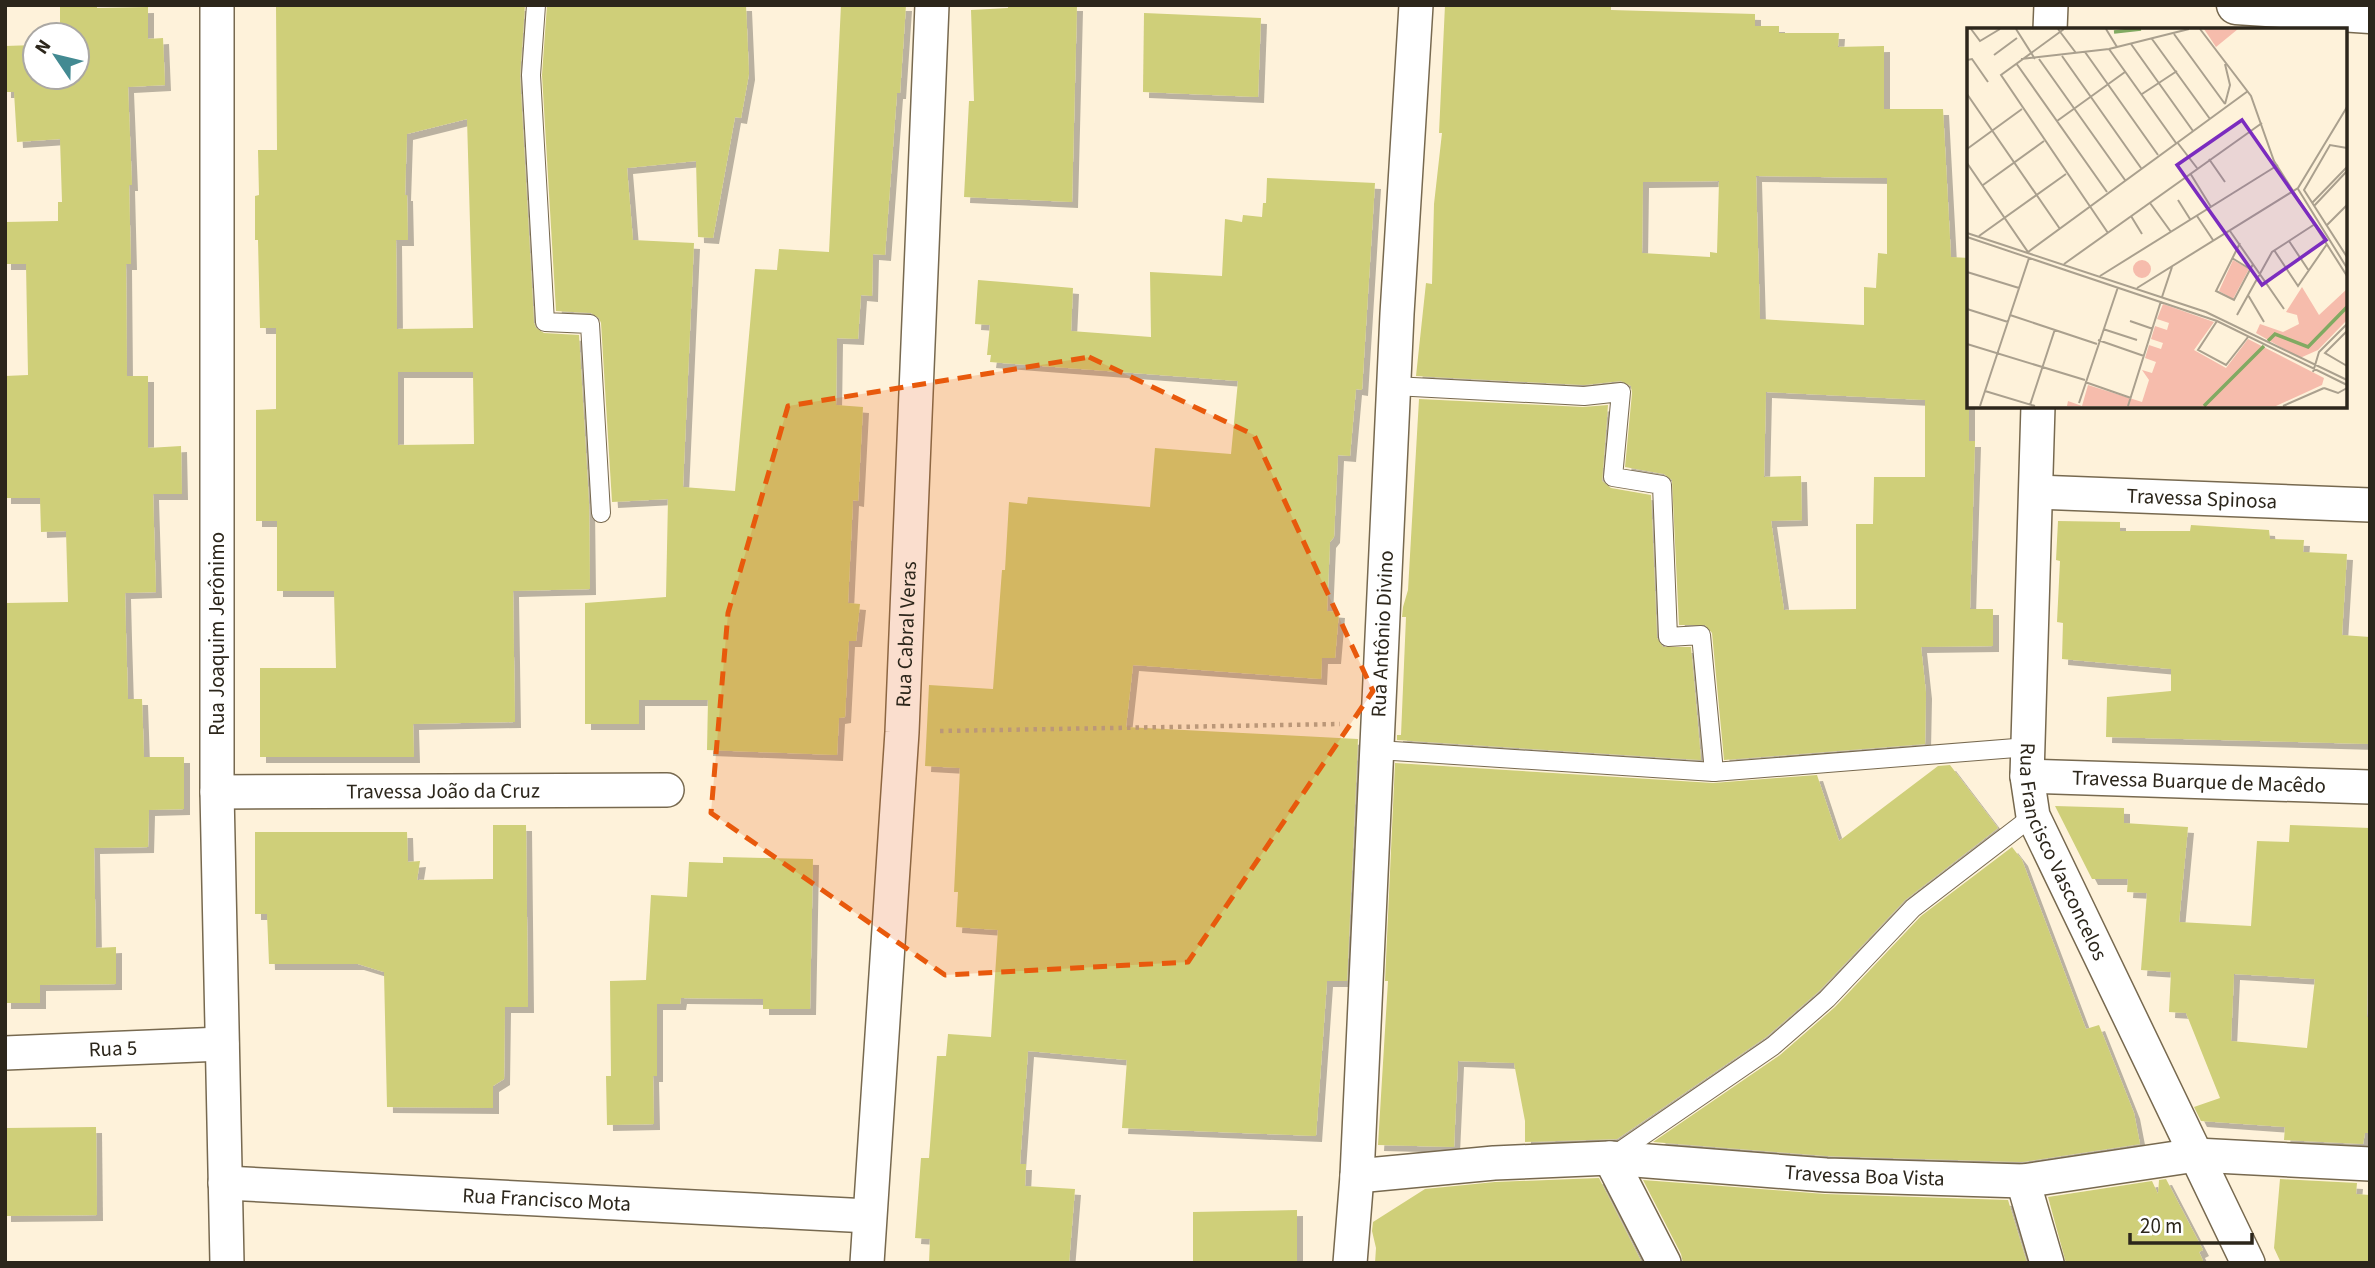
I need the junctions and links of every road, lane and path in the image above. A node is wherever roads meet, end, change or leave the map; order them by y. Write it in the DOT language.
graph roads {
  1 [pos="217,5"];
  2 [pos="536,5"];
  3 [pos="932,5"];
  4 [pos="1416,5"];
  5 [pos="2051,5"];
  6 [pos="2236,5"];
  7 [pos="2370,14"];
  8 [pos="2050,28"];
  9 [pos="1394,386"];
  10 [pos="2038,408"];
  11 [pos="2036,492"];
  12 [pos="2370,505"];
  13 [pos="601,513"];
  14 [pos="902,732"];
  15 [pos="1379,737"];
  16 [pos="2027,762"];
  17 [pos="1714,772"];
  18 [pos="2370,787"];
  19 [pos="667,790"];
  20 [pos="217,792"];
  21 [pos="2034,816"];
  22 [pos="222,1044"];
  23 [pos="5,1053"];
  24 [pos="2196,1155"];
  25 [pos="1610,1158"];
  26 [pos="2370,1164"];
  27 [pos="1357,1176"];
  28 [pos="2023,1181"];
  29 [pos="225,1183"];
  30 [pos="869,1216"];
  31 [pos="227,1263"];
  32 [pos="867,1263"];
  33 [pos="1350,1263"];
  34 [pos="1664,1263"];
  35 [pos="2047,1263"];
  36 [pos="2248,1263"];
  1 -- 20 [label="street, Rua Joaquim Jerônimo"];
  2 -- 13 [label="lane"];
  3 -- 14 [label="street, Rua Cabral Veras"];
  4 -- 9 [label="street, Rua Antônio Divino"];
  5 -- 8 [label="street"];
  6 -- 7 [label="street"];
  9 -- 15 [label="street, Rua Antônio Divino"];
  9 -- 17 [label="lane"];
  10 -- 11 [label="street, Rua Francisco Vasconcelos"];
  11 -- 12 [label="street, Travessa Spinosa"];
  11 -- 16 [label="street, Rua Francisco Vasconcelos"];
  14 -- 15 [label="path"];
  14 -- 30 [label="street, Rua Cabral Veras"];
  15 -- 17 [label="lane"];
  15 -- 27 [label="street, Rua Antônio Divino"];
  16 -- 17 [label="lane"];
  16 -- 18 [label="street, Travessa Buarque de Macêdo"];
  16 -- 21 [label="street, Rua Francisco Vasconcelos"];
  19 -- 20 [label="street, Travessa João da Cruz"];
  20 -- 22 [label="street, Rua Joaquim Jerônimo"];
  21 -- 24 [label="street, Rua Francisco Vasconcelos"];
  21 -- 25 [label="lane"];
  22 -- 23 [label="street, Rua 5"];
  22 -- 29 [label="street, Rua Joaquim Jerônimo"];
  24 -- 26 [label="street, Travessa Boa Vista"];
  24 -- 28 [label="street, Travessa Boa Vista"];
  24 -- 36 [label="street, Rua Francisco Vasconcelos"];
  25 -- 27 [label="street, Travessa Boa Vista"];
  25 -- 28 [label="street, Travessa Boa Vista"];
  25 -- 34 [label="street"];
  27 -- 33 [label="street, Rua Antônio Divino"];
  28 -- 35 [label="street"];
  29 -- 30 [label="street, Rua Francisco Mota"];
  29 -- 31 [label="street, Rua Joaquim Jerônimo"];
  30 -- 32 [label="street, Rua Cabral Veras"];
}
